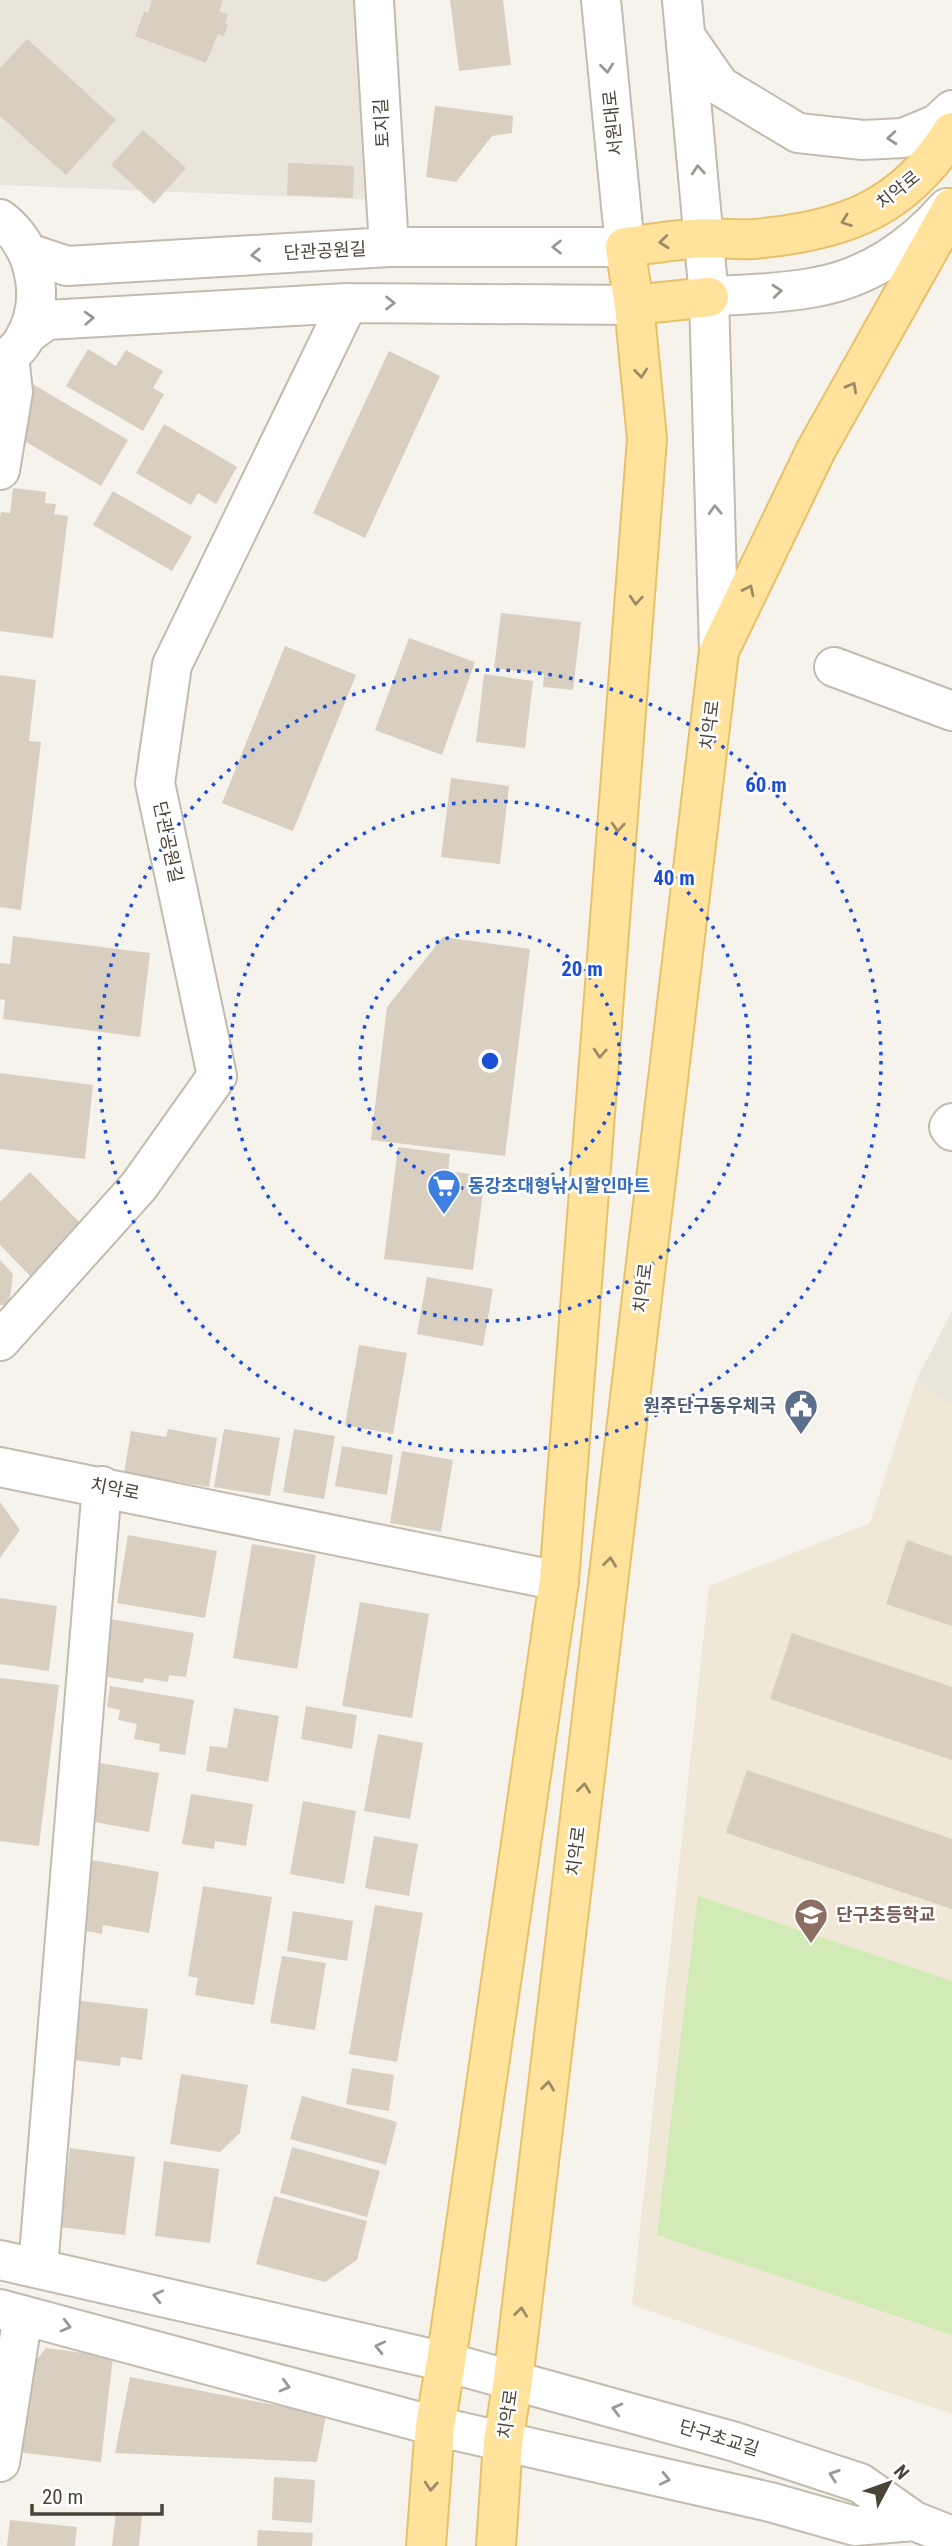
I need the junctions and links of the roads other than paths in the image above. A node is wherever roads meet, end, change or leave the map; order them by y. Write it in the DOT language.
graph roads {
  1 [pos="374,0"];
  2 [pos="601,0"];
  3 [pos="684,18"];
  4 [pos="952,110"];
  5 [pos="952,132"];
  6 [pos="952,206"];
  7 [pos="0,219"];
  8 [pos="704,238"];
  9 [pos="388,247"];
  10 [pos="625,247"];
  11 [pos="28,253"];
  12 [pos="709,297"];
  13 [pos="348,303"];
  14 [pos="634,305"];
  15 [pos="12,352"];
  16 [pos="0,470"];
  17 [pos="719,651"];
  18 [pos="834,667"];
  19 [pos="952,711"];
  20 [pos="952,1123"];
  21 [pos="952,1131"];
  22 [pos="0,1341"];
  23 [pos="0,1467"];
  24 [pos="102,1486"];
  25 [pos="559,1581"];
  26 [pos="0,2260"];
  27 [pos="38,2268"];
  28 [pos="12,2312"];
  29 [pos="446,2362"];
  30 [pos="513,2380"];
  31 [pos="435,2426"];
  32 [pos="503,2442"];
  33 [pos="0,2462"];
  34 [pos="914,2521"];
  35 [pos="952,2536"];
  36 [pos="426,2546"];
  37 [pos="496,2546"];
  1 -- 9 [label="street, 토지길"];
  2 -- 10 [label="street, 서원대로, one-way"];
  4 -- 3 [label="street, one-way"];
  8 -- 3 [label="street, one-way"];
  5 -- 8 [label="main road, 치악로, one-way"];
  12 -- 6 [label="street, one-way"];
  17 -- 6 [label="main road, one-way"];
  7 -- 11 [label="street"];
  8 -- 10 [label="main road, 치악로, one-way"];
  8 -- 12 [label="street, 치악로"];
  10 -- 9 [label="street, 단관공원길, one-way"];
  9 -- 11 [label="street, 단관공원길, one-way"];
  10 -- 14 [label="main road"];
  11 -- 15 [label="street"];
  12 -- 14 [label="main road"];
  17 -- 12 [label="street, 치악로, one-way"];
  13 -- 14 [label="street, one-way"];
  15 -- 13 [label="street, one-way"];
  13 -- 22 [label="street, 단관공원길"];
  14 -- 25 [label="main road, one-way"];
  15 -- 16 [label="street"];
  30 -- 17 [label="main road, 치악로, one-way"];
  18 -- 19 [label="street"];
  20 -- 21 [label="street"];
  23 -- 24 [label="street, 치악로"];
  24 -- 25 [label="street, 치악로"];
  24 -- 27 [label="street"];
  25 -- 29 [label="main road"];
  26 -- 27 [label="street"];
  29 -- 27 [label="street, one-way"];
  28 -- 31 [label="street, one-way"];
  28 -- 33 [label="street"];
  29 -- 30 [label="street, 단구초교길"];
  29 -- 31 [label="main road"];
  30 -- 32 [label="main road, 치악로"];
  34 -- 30 [label="street, 단구초교길, one-way"];
  31 -- 32 [label="street, 단구초교길"];
  31 -- 36 [label="main road, one-way"];
  32 -- 34 [label="street, 단구초교길, one-way"];
  32 -- 37 [label="main road, 치악로"];
  34 -- 35 [label="street, 단구초교길"];
}
